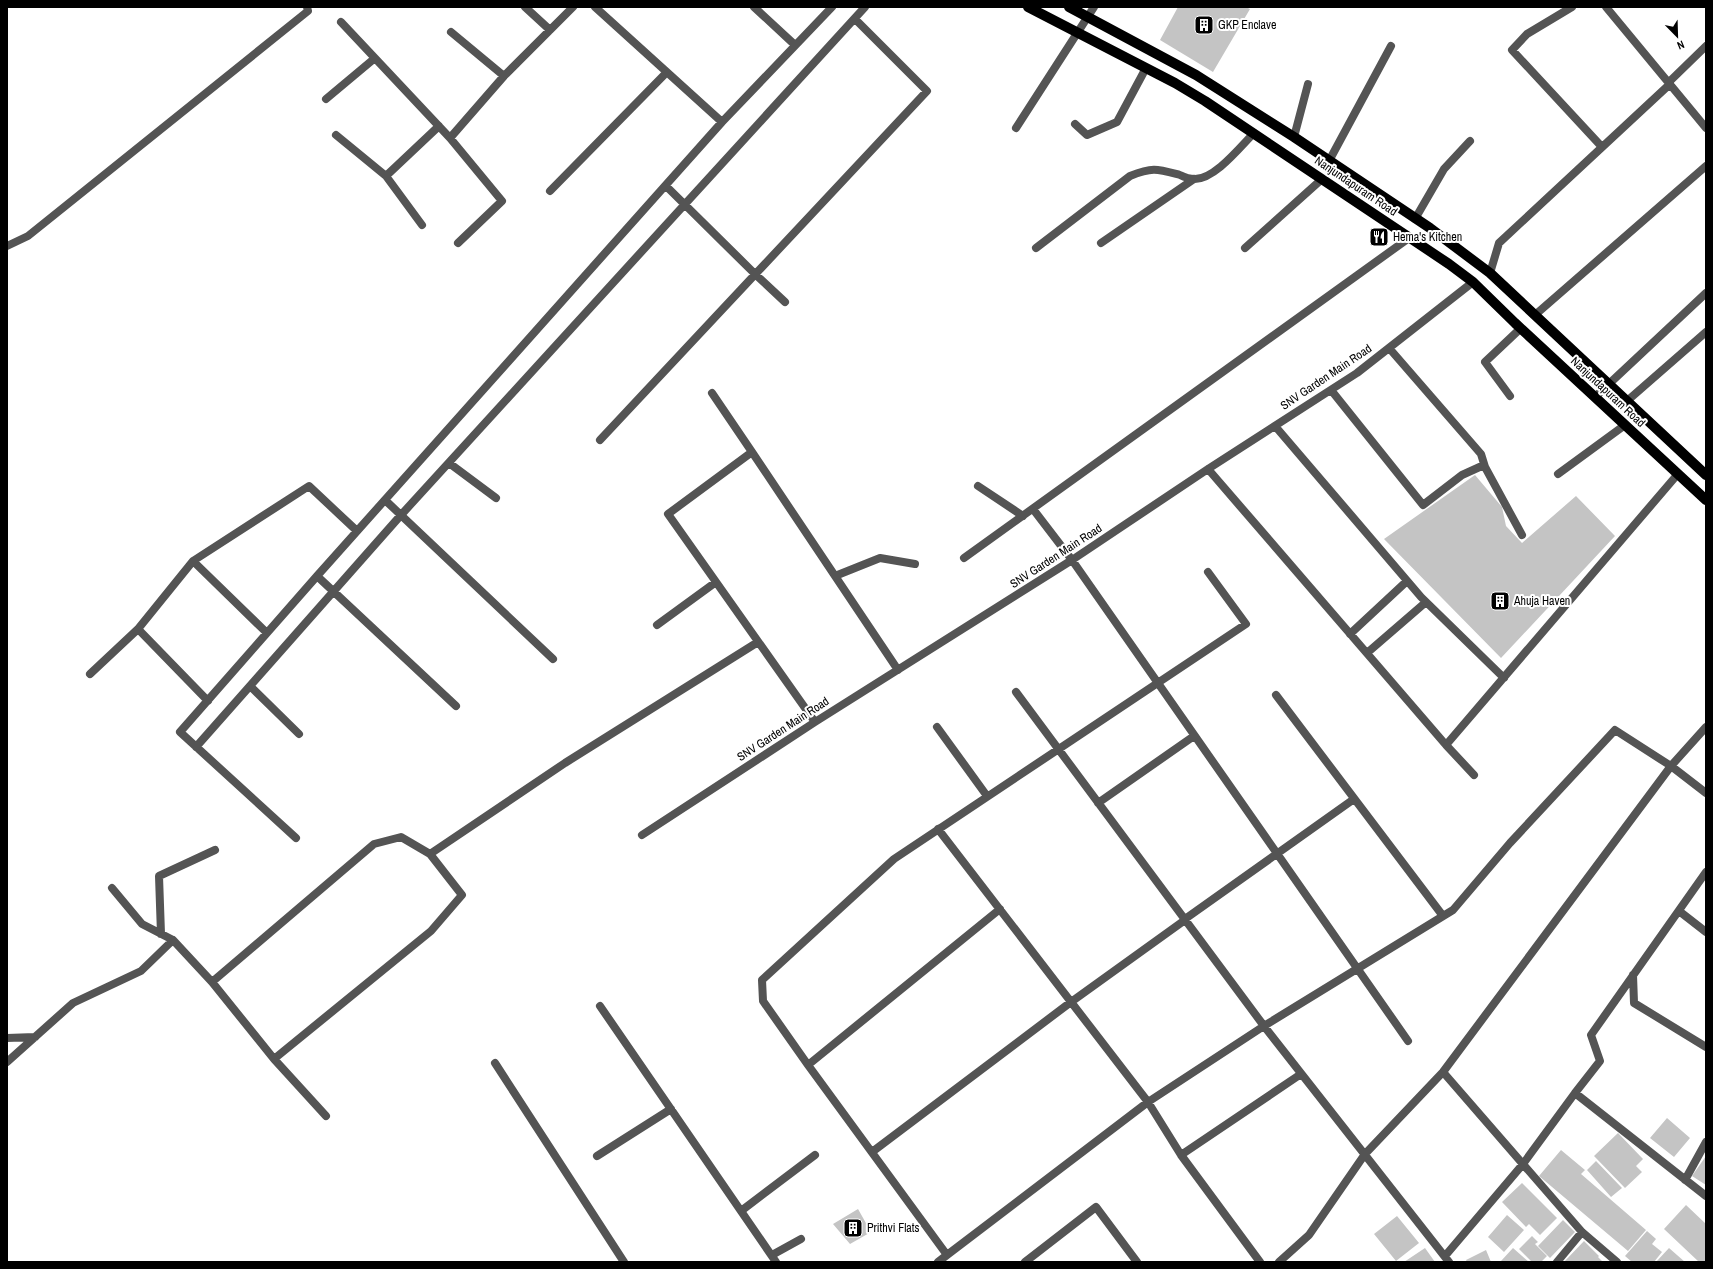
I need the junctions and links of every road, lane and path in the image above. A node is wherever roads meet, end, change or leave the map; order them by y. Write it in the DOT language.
graph roads {
  1 [pos="307,7"];
  2 [pos="525,7"];
  3 [pos="573,7"];
  4 [pos="595,7"];
  5 [pos="754,7"];
  6 [pos="832,7"];
  7 [pos="866,7"];
  8 [pos="1028,7"];
  9 [pos="1069,7"];
  10 [pos="1094,7"];
  11 [pos="1572,7"];
  12 [pos="1606,7"];
  13 [pos="1087,16"];
  14 [pos="855,20"];
  15 [pos="342,22"];
  16 [pos="550,30"];
  17 [pos="451,32"];
  18 [pos="1077,34"];
  19 [pos="795,45"];
  20 [pos="1391,46"];
  21 [pos="1706,46"];
  22 [pos="375,58"];
  23 [pos="1146,68"];
  24 [pos="667,72"];
  25 [pos="504,76"];
  26 [pos="1669,83"];
  27 [pos="1308,84"];
  28 [pos="326,99"];
  29 [pos="722,122"];
  30 [pos="1075,124"];
  31 [pos="439,126"];
  32 [pos="1016,128"];
  33 [pos="1706,128"];
  34 [pos="1254,133"];
  35 [pos="336,135"];
  36 [pos="1294,137"];
  37 [pos="450,138"];
  38 [pos="1470,142"];
  39 [pos="1602,146"];
  40 [pos="1329,161"];
  41 [pos="1706,166"];
  42 [pos="386,176"];
  43 [pos="1194,179"];
  44 [pos="1322,179"];
  45 [pos="666,186"];
  46 [pos="550,191"];
  47 [pos="685,205"];
  48 [pos="1415,219"];
  49 [pos="422,225"];
  50 [pos="1409,238"];
  51 [pos="458,242"];
  52 [pos="1101,243"];
  53 [pos="7,246"];
  54 [pos="1036,248"];
  55 [pos="1245,248"];
  56 [pos="1490,273"];
  57 [pos="755,274"];
  58 [pos="1473,282"];
  59 [pos="1706,293"];
  60 [pos="785,302"];
  61 [pos="1534,314"];
  62 [pos="1521,328"];
  63 [pos="1706,332"];
  64 [pos="1389,348"];
  65 [pos="1609,384"];
  66 [pos="1331,390"];
  67 [pos="712,393"];
  68 [pos="1510,396"];
  69 [pos="1595,397"];
  70 [pos="1627,401"];
  71 [pos="1625,424"];
  72 [pos="1275,426"];
  73 [pos="600,440"];
  74 [pos="752,452"];
  75 [pos="449,463"];
  76 [pos="1484,465"];
  77 [pos="1208,469"];
  78 [pos="1558,474"];
  79 [pos="1677,474"];
  80 [pos="1706,475"];
  81 [pos="978,486"];
  82 [pos="496,498"];
  83 [pos="385,500"];
  84 [pos="1706,500"];
  85 [pos="1033,508"];
  86 [pos="401,515"];
  87 [pos="1023,516"];
  88 [pos="357,531"];
  89 [pos="1522,535"];
  90 [pos="964,558"];
  91 [pos="193,560"];
  92 [pos="1072,560"];
  93 [pos="916,564"];
  94 [pos="1208,572"];
  95 [pos="317,576"];
  96 [pos="835,576"];
  97 [pos="1407,581"];
  98 [pos="716,582"];
  99 [pos="333,591"];
  100 [pos="1426,602"];
  101 [pos="657,625"];
  102 [pos="138,629"];
  103 [pos="267,633"];
  104 [pos="1350,634"];
  105 [pos="758,642"];
  106 [pos="1367,653"];
  107 [pos="553,659"];
  108 [pos="898,670"];
  109 [pos="90,674"];
  110 [pos="1504,678"];
  111 [pos="1157,683"];
  112 [pos="250,686"];
  113 [pos="1016,692"];
  114 [pos="1276,695"];
  115 [pos="208,701"];
  116 [pos="456,706"];
  117 [pos="815,722"];
  118 [pos="936,727"];
  119 [pos="1706,727"];
  120 [pos="299,734"];
  121 [pos="1194,736"];
  122 [pos="1446,745"];
  123 [pos="196,747"];
  124 [pos="1058,749"];
  125 [pos="1671,766"];
  126 [pos="1474,775"];
  127 [pos="1706,793"];
  128 [pos="987,796"];
  129 [pos="1354,800"];
  130 [pos="1098,802"];
  131 [pos="938,829"];
  132 [pos="642,835"];
  133 [pos="296,838"];
  134 [pos="215,850"];
  135 [pos="430,854"];
  136 [pos="1278,855"];
  137 [pos="1706,872"];
  138 [pos="112,888"];
  139 [pos="1000,909"];
  140 [pos="1679,911"];
  141 [pos="1443,916"];
  142 [pos="1185,920"];
  143 [pos="1706,932"];
  144 [pos="161,934"];
  145 [pos="173,940"];
  146 [pos="1358,969"];
  147 [pos="1633,975"];
  148 [pos="212,982"];
  149 [pos="1071,1002"];
  150 [pos="600,1006"];
  151 [pos="1264,1026"];
  152 [pos="35,1037"];
  153 [pos="7,1038"];
  154 [pos="1408,1041"];
  155 [pos="1706,1047"];
  156 [pos="274,1059"];
  157 [pos="7,1062"];
  158 [pos="495,1063"];
  159 [pos="808,1065"];
  160 [pos="1443,1072"];
  161 [pos="1301,1074"];
  162 [pos="1575,1093"];
  163 [pos="1148,1102"];
  164 [pos="671,1109"];
  165 [pos="326,1116"];
  166 [pos="1706,1142"];
  167 [pos="872,1152"];
  168 [pos="1365,1154"];
  169 [pos="815,1155"];
  170 [pos="597,1156"];
  171 [pos="1181,1156"];
  172 [pos="1523,1164"];
  173 [pos="1685,1180"];
  174 [pos="1706,1196"];
  175 [pos="741,1211"];
  176 [pos="1582,1232"];
  177 [pos="801,1239"];
  178 [pos="947,1255"];
  179 [pos="774,1259"];
  180 [pos="1447,1259"];
  181 [pos="624,1262"];
  182 [pos="938,1262"];
  183 [pos="1027,1262"];
  184 [pos="1137,1262"];
  185 [pos="1260,1262"];
  186 [pos="1279,1262"];
  187 [pos="1557,1262"];
  188 [pos="1617,1262"];
  1 -- 53 [label="street"];
  2 -- 16 [label="street"];
  3 -- 16 [label="street"];
  4 -- 24 [label="street"];
  5 -- 19 [label="street"];
  6 -- 19 [label="street"];
  7 -- 14 [label="street"];
  8 -- 18 [label="main road, Nanjundapuram Road"];
  9 -- 13 [label="main road, Nanjundapuram Road"];
  10 -- 13 [label="street"];
  11 -- 39 [label="street"];
  12 -- 26 [label="street"];
  13 -- 18 [label="street"];
  13 -- 36 [label="main road, Nanjundapuram Road"];
  14 -- 47 [label="street"];
  14 -- 57 [label="street"];
  15 -- 22 [label="street"];
  16 -- 25 [label="street"];
  17 -- 25 [label="street"];
  18 -- 23 [label="main road, Nanjundapuram Road"];
  18 -- 32 [label="street"];
  19 -- 29 [label="street"];
  20 -- 40 [label="street"];
  21 -- 26 [label="street"];
  22 -- 28 [label="street"];
  22 -- 31 [label="street"];
  23 -- 30 [label="street"];
  23 -- 34 [label="main road, Nanjundapuram Road"];
  24 -- 29 [label="street"];
  24 -- 46 [label="street"];
  25 -- 37 [label="street"];
  26 -- 33 [label="street"];
  26 -- 39 [label="street"];
  27 -- 36 [label="street"];
  29 -- 45 [label="street"];
  31 -- 37 [label="street"];
  31 -- 42 [label="street"];
  34 -- 43 [label="street"];
  34 -- 44 [label="main road, Nanjundapuram Road"];
  35 -- 42 [label="street"];
  36 -- 40 [label="main road, Nanjundapuram Road"];
  37 -- 51 [label="street"];
  38 -- 48 [label="street"];
  39 -- 56 [label="street"];
  40 -- 48 [label="main road, Nanjundapuram Road"];
  41 -- 61 [label="street"];
  42 -- 49 [label="street"];
  43 -- 52 [label="street"];
  43 -- 54 [label="street"];
  44 -- 50 [label="main road, Nanjundapuram Road"];
  44 -- 55 [label="street"];
  45 -- 47 [label="street"];
  45 -- 83 [label="street"];
  47 -- 57 [label="street"];
  47 -- 75 [label="street"];
  48 -- 56 [label="main road, Nanjundapuram Road"];
  50 -- 58 [label="main road, Nanjundapuram Road"];
  50 -- 85 [label="street"];
  56 -- 61 [label="main road, Nanjundapuram Road"];
  57 -- 60 [label="street"];
  57 -- 73 [label="street"];
  58 -- 62 [label="main road, Nanjundapuram Road"];
  58 -- 64 [label="street, SNV Garden Main Road"];
  59 -- 65 [label="street"];
  61 -- 65 [label="main road, Nanjundapuram Road"];
  62 -- 68 [label="street"];
  62 -- 69 [label="main road, Nanjundapuram Road"];
  63 -- 70 [label="street"];
  64 -- 66 [label="street, SNV Garden Main Road"];
  64 -- 76 [label="street"];
  65 -- 69 [label="street"];
  65 -- 70 [label="main road, Nanjundapuram Road"];
  66 -- 72 [label="street, SNV Garden Main Road"];
  66 -- 76 [label="street"];
  67 -- 74 [label="street"];
  69 -- 71 [label="main road, Nanjundapuram Road"];
  70 -- 80 [label="main road, Nanjundapuram Road"];
  71 -- 78 [label="street"];
  71 -- 79 [label="main road, Nanjundapuram Road"];
  72 -- 77 [label="street, SNV Garden Main Road"];
  72 -- 97 [label="street"];
  74 -- 96 [label="street"];
  74 -- 98 [label="street"];
  75 -- 82 [label="street"];
  75 -- 86 [label="street"];
  76 -- 89 [label="street"];
  77 -- 92 [label="street, SNV Garden Main Road"];
  77 -- 104 [label="street"];
  79 -- 84 [label="main road, Nanjundapuram Road"];
  79 -- 110 [label="street"];
  81 -- 87 [label="street"];
  83 -- 86 [label="street"];
  83 -- 88 [label="street"];
  85 -- 87 [label="street"];
  85 -- 92 [label="street"];
  86 -- 99 [label="street"];
  86 -- 107 [label="street"];
  87 -- 90 [label="street"];
  88 -- 91 [label="street"];
  88 -- 95 [label="street"];
  91 -- 102 [label="street"];
  91 -- 103 [label="street"];
  92 -- 108 [label="street, SNV Garden Main Road"];
  92 -- 111 [label="street"];
  93 -- 96 [label="street"];
  94 -- 111 [label="street"];
  95 -- 99 [label="street"];
  95 -- 103 [label="street"];
  96 -- 108 [label="street"];
  97 -- 100 [label="street"];
  97 -- 104 [label="street"];
  98 -- 101 [label="street"];
  98 -- 105 [label="street"];
  99 -- 112 [label="street"];
  99 -- 116 [label="street"];
  100 -- 106 [label="street"];
  100 -- 110 [label="street"];
  102 -- 109 [label="street"];
  102 -- 115 [label="street"];
  103 -- 115 [label="street"];
  104 -- 106 [label="street"];
  105 -- 117 [label="street"];
  105 -- 135 [label="street"];
  106 -- 122 [label="street"];
  108 -- 117 [label="street, SNV Garden Main Road"];
  110 -- 122 [label="street"];
  111 -- 121 [label="street"];
  111 -- 124 [label="street"];
  112 -- 120 [label="street"];
  112 -- 123 [label="street"];
  113 -- 124 [label="street"];
  114 -- 129 [label="street"];
  115 -- 123 [label="street"];
  117 -- 132 [label="street, SNV Garden Main Road"];
  118 -- 128 [label="street"];
  119 -- 125 [label="street"];
  121 -- 130 [label="street"];
  121 -- 136 [label="street"];
  122 -- 126 [label="street"];
  123 -- 133 [label="street"];
  124 -- 128 [label="street"];
  124 -- 130 [label="street"];
  125 -- 127 [label="street"];
  125 -- 141 [label="street"];
  125 -- 160 [label="street"];
  128 -- 131 [label="street"];
  129 -- 136 [label="street"];
  129 -- 141 [label="street"];
  130 -- 142 [label="street"];
  131 -- 139 [label="street"];
  131 -- 159 [label="street"];
  134 -- 144 [label="street"];
  135 -- 148 [label="street"];
  135 -- 156 [label="street"];
  136 -- 142 [label="street"];
  136 -- 146 [label="street"];
  137 -- 140 [label="street"];
  138 -- 144 [label="street"];
  139 -- 149 [label="street"];
  139 -- 159 [label="street"];
  140 -- 143 [label="street"];
  140 -- 147 [label="street"];
  141 -- 146 [label="street"];
  142 -- 149 [label="street"];
  142 -- 151 [label="street"];
  144 -- 145 [label="street"];
  145 -- 148 [label="street"];
  145 -- 152 [label="street"];
  146 -- 151 [label="street"];
  146 -- 154 [label="street"];
  147 -- 155 [label="street"];
  147 -- 162 [label="street"];
  148 -- 156 [label="street"];
  149 -- 163 [label="street"];
  149 -- 167 [label="street"];
  150 -- 164 [label="street"];
  151 -- 161 [label="street"];
  151 -- 163 [label="street"];
  152 -- 153 [label="street"];
  152 -- 157 [label="street"];
  156 -- 165 [label="street"];
  158 -- 181 [label="street"];
  159 -- 167 [label="street"];
  160 -- 168 [label="street"];
  160 -- 172 [label="street"];
  161 -- 168 [label="street"];
  161 -- 171 [label="street"];
  162 -- 172 [label="street"];
  162 -- 173 [label="street"];
  163 -- 171 [label="street"];
  163 -- 178 [label="street"];
  164 -- 170 [label="street"];
  164 -- 175 [label="street"];
  166 -- 173 [label="street"];
  167 -- 178 [label="street"];
  168 -- 180 [label="street"];
  168 -- 186 [label="street"];
  169 -- 175 [label="street"];
  171 -- 185 [label="street"];
  172 -- 176 [label="street"];
  172 -- 180 [label="street"];
  173 -- 174 [label="street"];
  175 -- 179 [label="street"];
  176 -- 187 [label="street"];
  176 -- 188 [label="street"];
  177 -- 179 [label="street"];
  178 -- 182 [label="street"];
  183 -- 184 [label="street"];
}
